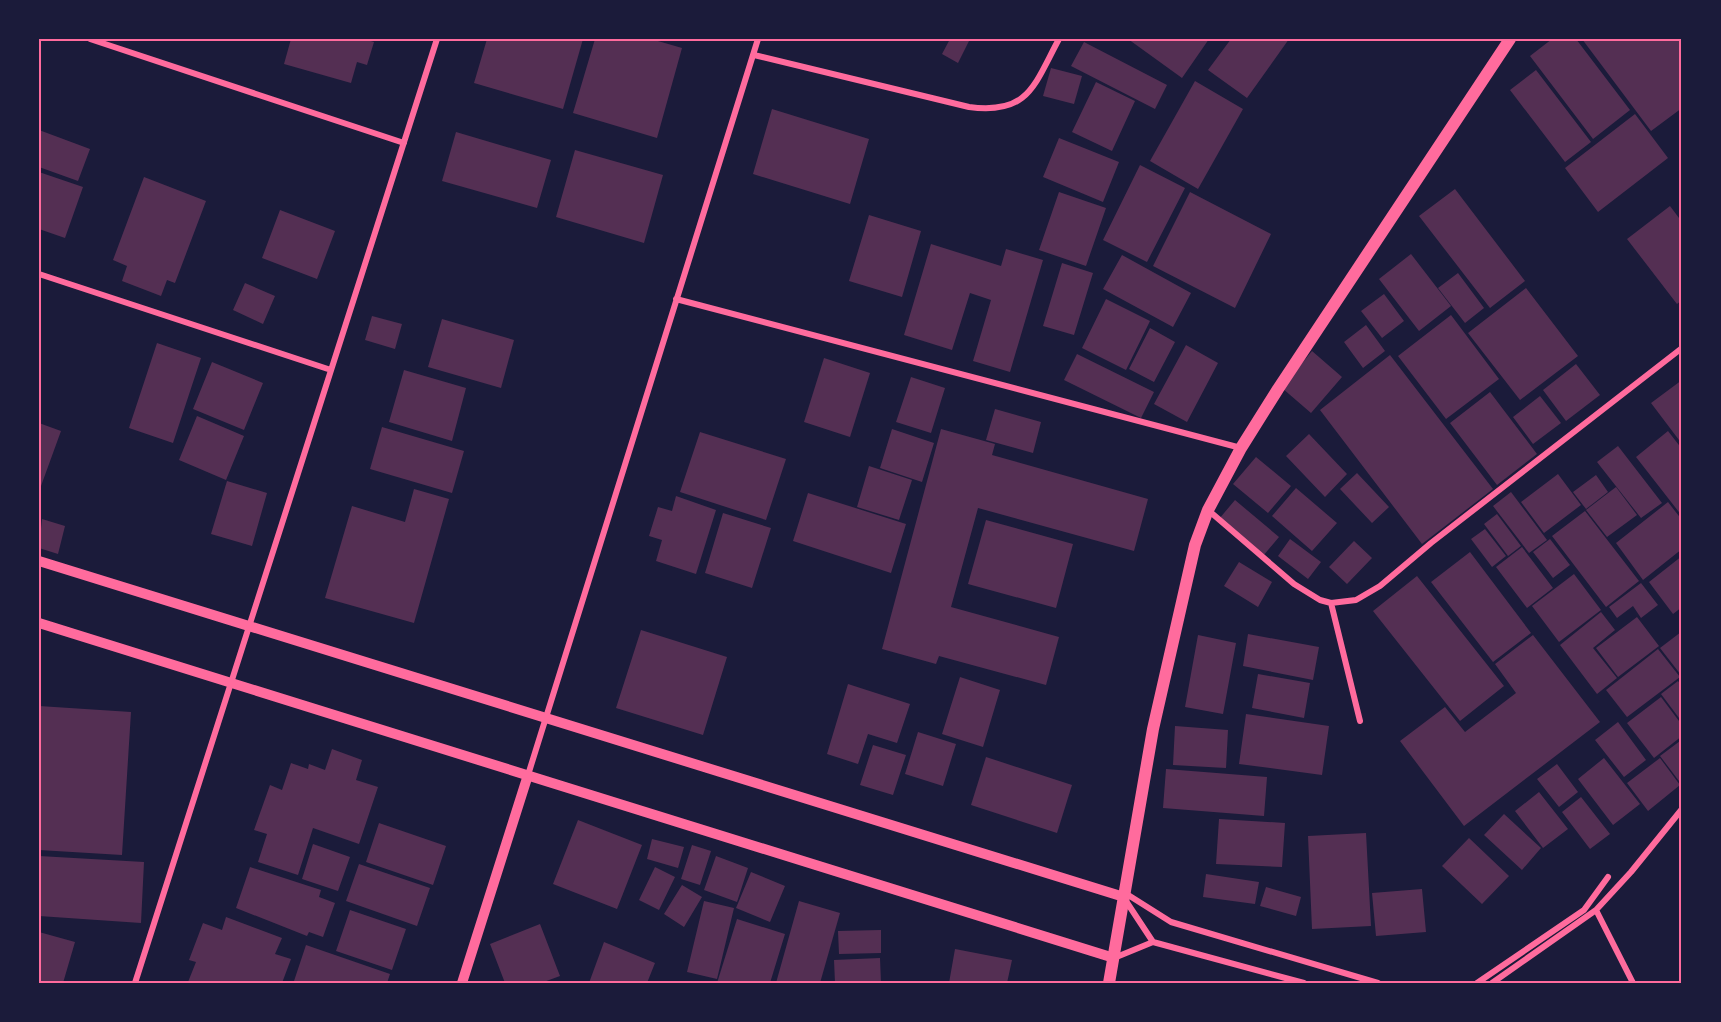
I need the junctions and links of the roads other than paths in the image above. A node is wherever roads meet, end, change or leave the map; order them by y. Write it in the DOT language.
graph roads {
  1 [pos="90,39"];
  2 [pos="437,39"];
  3 [pos="758,39"];
  4 [pos="1059,39"];
  5 [pos="1510,39"];
  6 [pos="754,55"];
  7 [pos="404,142"];
  8 [pos="39,274"];
  9 [pos="676,299"];
  10 [pos="1682,348"];
  11 [pos="331,370"];
  12 [pos="1241,448"];
  13 [pos="1208,510"];
  14 [pos="39,561"];
  15 [pos="1331,603"];
  16 [pos="39,623"];
  17 [pos="249,626"];
  18 [pos="230,682"];
  19 [pos="546,718"];
  20 [pos="1360,721"];
  21 [pos="528,775"];
  22 [pos="1682,809"];
  23 [pos="1608,877"];
  24 [pos="1124,895"];
  25 [pos="1596,910"];
  26 [pos="1153,942"];
  27 [pos="1114,958"];
  28 [pos="135,983"];
  29 [pos="462,983"];
  30 [pos="1109,983"];
  31 [pos="1304,983"];
  32 [pos="1377,983"];
  33 [pos="1477,983"];
  34 [pos="1492,983"];
  35 [pos="1633,983"];
  1 -- 7 [label="street"];
  2 -- 7 [label="street"];
  3 -- 6 [label="street"];
  4 -- 6 [label="street"];
  5 -- 12 [label="main road"];
  6 -- 9 [label="street"];
  7 -- 11 [label="street"];
  8 -- 11 [label="street"];
  9 -- 12 [label="street"];
  9 -- 19 [label="street"];
  10 -- 15 [label="street"];
  11 -- 17 [label="street"];
  12 -- 13 [label="main road"];
  13 -- 15 [label="street"];
  13 -- 24 [label="main road"];
  14 -- 17 [label="street"];
  15 -- 20 [label="street"];
  16 -- 18 [label="street"];
  17 -- 18 [label="street"];
  17 -- 19 [label="street"];
  18 -- 21 [label="street"];
  18 -- 28 [label="street"];
  19 -- 21 [label="street"];
  19 -- 24 [label="street"];
  21 -- 27 [label="street"];
  21 -- 29 [label="street"];
  22 -- 25 [label="street"];
  23 -- 33 [label="street"];
  24 -- 26 [label="street"];
  24 -- 27 [label="main road"];
  24 -- 32 [label="street"];
  25 -- 34 [label="street"];
  25 -- 35 [label="street"];
  26 -- 27 [label="street"];
  26 -- 31 [label="street"];
  27 -- 30 [label="main road"];
}
